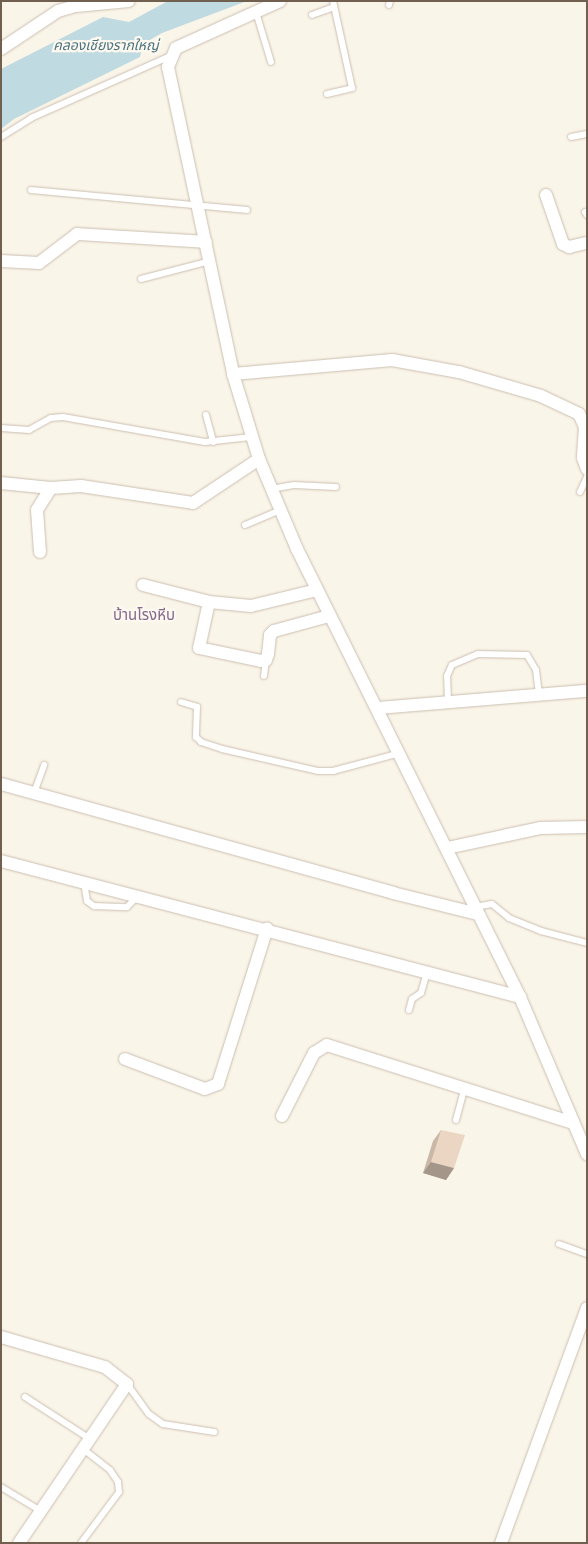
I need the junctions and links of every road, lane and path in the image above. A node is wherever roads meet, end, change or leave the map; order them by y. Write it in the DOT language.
graph roads {
  1 [pos="129,1"];
  2 [pos="280,1"];
  3 [pos="96,2"];
  4 [pos="334,4"];
  5 [pos="256,12"];
  6 [pos="312,15"];
  7 [pos="1,49"];
  8 [pos="170,56"];
  9 [pos="271,62"];
  10 [pos="327,94"];
  11 [pos="587,134"];
  12 [pos="1,137"];
  13 [pos="571,137"];
  14 [pos="31,190"];
  15 [pos="546,195"];
  16 [pos="199,205"];
  17 [pos="248,210"];
  18 [pos="206,242"];
  19 [pos="587,244"];
  20 [pos="1,261"];
  21 [pos="210,261"];
  22 [pos="142,279"];
  23 [pos="233,374"];
  24 [pos="206,416"];
  25 [pos="1,428"];
  26 [pos="251,437"];
  27 [pos="213,442"];
  28 [pos="259,459"];
  29 [pos="587,469"];
  30 [pos="587,477"];
  31 [pos="1,483"];
  32 [pos="336,487"];
  33 [pos="51,488"];
  34 [pos="270,489"];
  35 [pos="580,492"];
  36 [pos="280,510"];
  37 [pos="245,525"];
  38 [pos="40,552"];
  39 [pos="144,585"];
  40 [pos="317,590"];
  41 [pos="209,602"];
  42 [pos="329,616"];
  43 [pos="266,660"];
  44 [pos="264,676"];
  45 [pos="587,691"];
  46 [pos="539,695"];
  47 [pos="181,702"];
  48 [pos="448,702"];
  49 [pos="378,708"];
  50 [pos="400,753"];
  51 [pos="44,765"];
  52 [pos="1,784"];
  53 [pos="34,793"];
  54 [pos="587,826"];
  55 [pos="447,848"];
  56 [pos="1,861"];
  57 [pos="84,881"];
  58 [pos="139,895"];
  59 [pos="476,911"];
  60 [pos="267,928"];
  61 [pos="587,943"];
  62 [pos="427,971"];
  63 [pos="520,997"];
  64 [pos="409,1010"];
  65 [pos="125,1059"];
  66 [pos="464,1091"];
  67 [pos="282,1116"];
  68 [pos="456,1120"];
  69 [pos="574,1123"];
  70 [pos="587,1154"];
  71 [pos="559,1244"];
  72 [pos="587,1254"];
  73 [pos="587,1308"];
  74 [pos="1,1336"];
  75 [pos="123,1391"];
  76 [pos="25,1397"];
  77 [pos="214,1432"];
  78 [pos="87,1445"];
  79 [pos="1,1488"];
  80 [pos="41,1512"];
  81 [pos="19,1543"];
  82 [pos="81,1543"];
  83 [pos="502,1543"];
  1 -- 3 [label="street"];
  2 -- 5 [label="street"];
  3 -- 7 [label="street"];
  4 -- 6 [label="lane"];
  4 -- 10 [label="lane"];
  5 -- 8 [label="street"];
  5 -- 9 [label="lane"];
  8 -- 12 [label="lane"];
  8 -- 16 [label="street"];
  11 -- 13 [label="lane"];
  14 -- 16 [label="lane"];
  15 -- 19 [label="street"];
  16 -- 17 [label="lane"];
  16 -- 18 [label="street"];
  18 -- 20 [label="street"];
  18 -- 21 [label="street"];
  21 -- 22 [label="lane"];
  21 -- 23 [label="street"];
  23 -- 26 [label="street"];
  23 -- 29 [label="street"];
  24 -- 27 [label="lane"];
  25 -- 27 [label="lane"];
  26 -- 27 [label="lane"];
  26 -- 28 [label="street"];
  28 -- 33 [label="street"];
  28 -- 34 [label="street"];
  30 -- 35 [label="lane"];
  31 -- 33 [label="street"];
  32 -- 34 [label="lane"];
  33 -- 38 [label="street"];
  34 -- 36 [label="street"];
  36 -- 37 [label="lane"];
  36 -- 40 [label="street"];
  39 -- 41 [label="street"];
  40 -- 41 [label="street"];
  40 -- 42 [label="street"];
  41 -- 43 [label="street"];
  42 -- 43 [label="street"];
  42 -- 49 [label="street"];
  43 -- 44 [label="lane"];
  45 -- 46 [label="street"];
  46 -- 48 [label="street"];
  46 -- 48 [label="lane"];
  47 -- 50 [label="lane"];
  48 -- 49 [label="street"];
  49 -- 50 [label="street"];
  50 -- 55 [label="street"];
  51 -- 53 [label="lane"];
  52 -- 53 [label="street"];
  53 -- 59 [label="street"];
  54 -- 55 [label="street"];
  55 -- 59 [label="street"];
  56 -- 57 [label="street"];
  57 -- 58 [label="street"];
  57 -- 58 [label="lane"];
  58 -- 60 [label="street"];
  59 -- 61 [label="lane"];
  59 -- 63 [label="street"];
  60 -- 62 [label="street"];
  60 -- 65 [label="street"];
  62 -- 63 [label="street"];
  62 -- 64 [label="lane"];
  63 -- 69 [label="street"];
  66 -- 67 [label="street"];
  66 -- 68 [label="lane"];
  66 -- 69 [label="street"];
  69 -- 70 [label="street"];
  71 -- 72 [label="lane"];
  73 -- 83 [label="street"];
  74 -- 75 [label="street"];
  75 -- 77 [label="lane"];
  75 -- 78 [label="street"];
  76 -- 78 [label="lane"];
  78 -- 80 [label="street"];
  78 -- 82 [label="lane"];
  79 -- 80 [label="lane"];
  80 -- 81 [label="street"];
}
